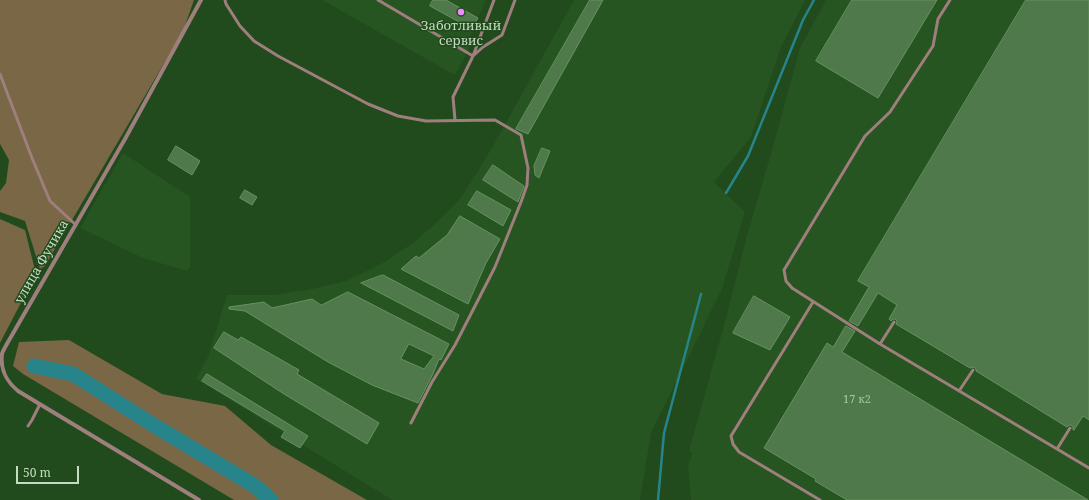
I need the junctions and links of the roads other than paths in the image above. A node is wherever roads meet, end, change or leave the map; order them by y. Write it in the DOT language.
graph roads {
  1 [pos="201,0"];
  2 [pos="225,0"];
  3 [pos="378,0"];
  4 [pos="492,0"];
  5 [pos="515,0"];
  6 [pos="950,0"];
  7 [pos="473,56"];
  8 [pos="0,74"];
  9 [pos="455,120"];
  10 [pos="76,225"];
  11 [pos="812,302"];
  12 [pos="894,322"];
  13 [pos="880,344"];
  14 [pos="1,365"];
  15 [pos="973,370"];
  16 [pos="959,391"];
  17 [pos="40,404"];
  18 [pos="411,424"];
  19 [pos="28,426"];
  20 [pos="1070,428"];
  21 [pos="1057,449"];
  22 [pos="1089,468"];
  23 [pos="199,500"];
  24 [pos="820,500"];
  1 -- 10 [label="street, улица Фучика"];
  2 -- 9 [label="lane"];
  3 -- 7 [label="lane"];
  4 -- 7 [label="lane"];
  5 -- 7 [label="lane"];
  6 -- 11 [label="lane"];
  7 -- 9 [label="lane"];
  8 -- 10 [label="lane"];
  9 -- 18 [label="lane"];
  10 -- 14 [label="street, улица Фучика"];
  11 -- 13 [label="lane"];
  11 -- 24 [label="lane"];
  12 -- 13 [label="lane"];
  13 -- 16 [label="lane"];
  14 -- 17 [label="street, улица Фучика"];
  15 -- 16 [label="lane"];
  16 -- 21 [label="lane"];
  17 -- 19 [label="lane"];
  17 -- 23 [label="street, улица Фучика"];
  20 -- 21 [label="lane"];
  21 -- 22 [label="lane"];
}
